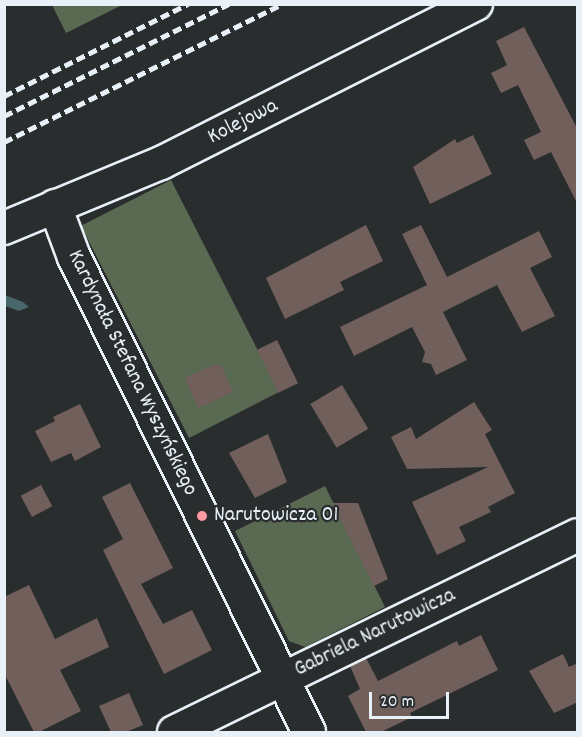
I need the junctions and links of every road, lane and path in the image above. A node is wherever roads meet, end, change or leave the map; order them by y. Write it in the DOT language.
graph roads {
  1 [pos="476,4"];
  2 [pos="55,206"];
  3 [pos="4,228"];
  4 [pos="578,535"];
  5 [pos="282,678"];
  6 [pos="174,732"];
  7 [pos="309,732"];
  1 -- 2 [label="street, Kolejowa"];
  2 -- 3 [label="street, Kolejowa"];
  2 -- 5 [label="street, Kardynała Stefana Wyszyńskiego"];
  4 -- 5 [label="street, Gabriela Narutowicza"];
  5 -- 6 [label="street, Gabriela Narutowicza"];
  5 -- 7 [label="street, Kardynała Stefana Wyszyńskiego"];
}
